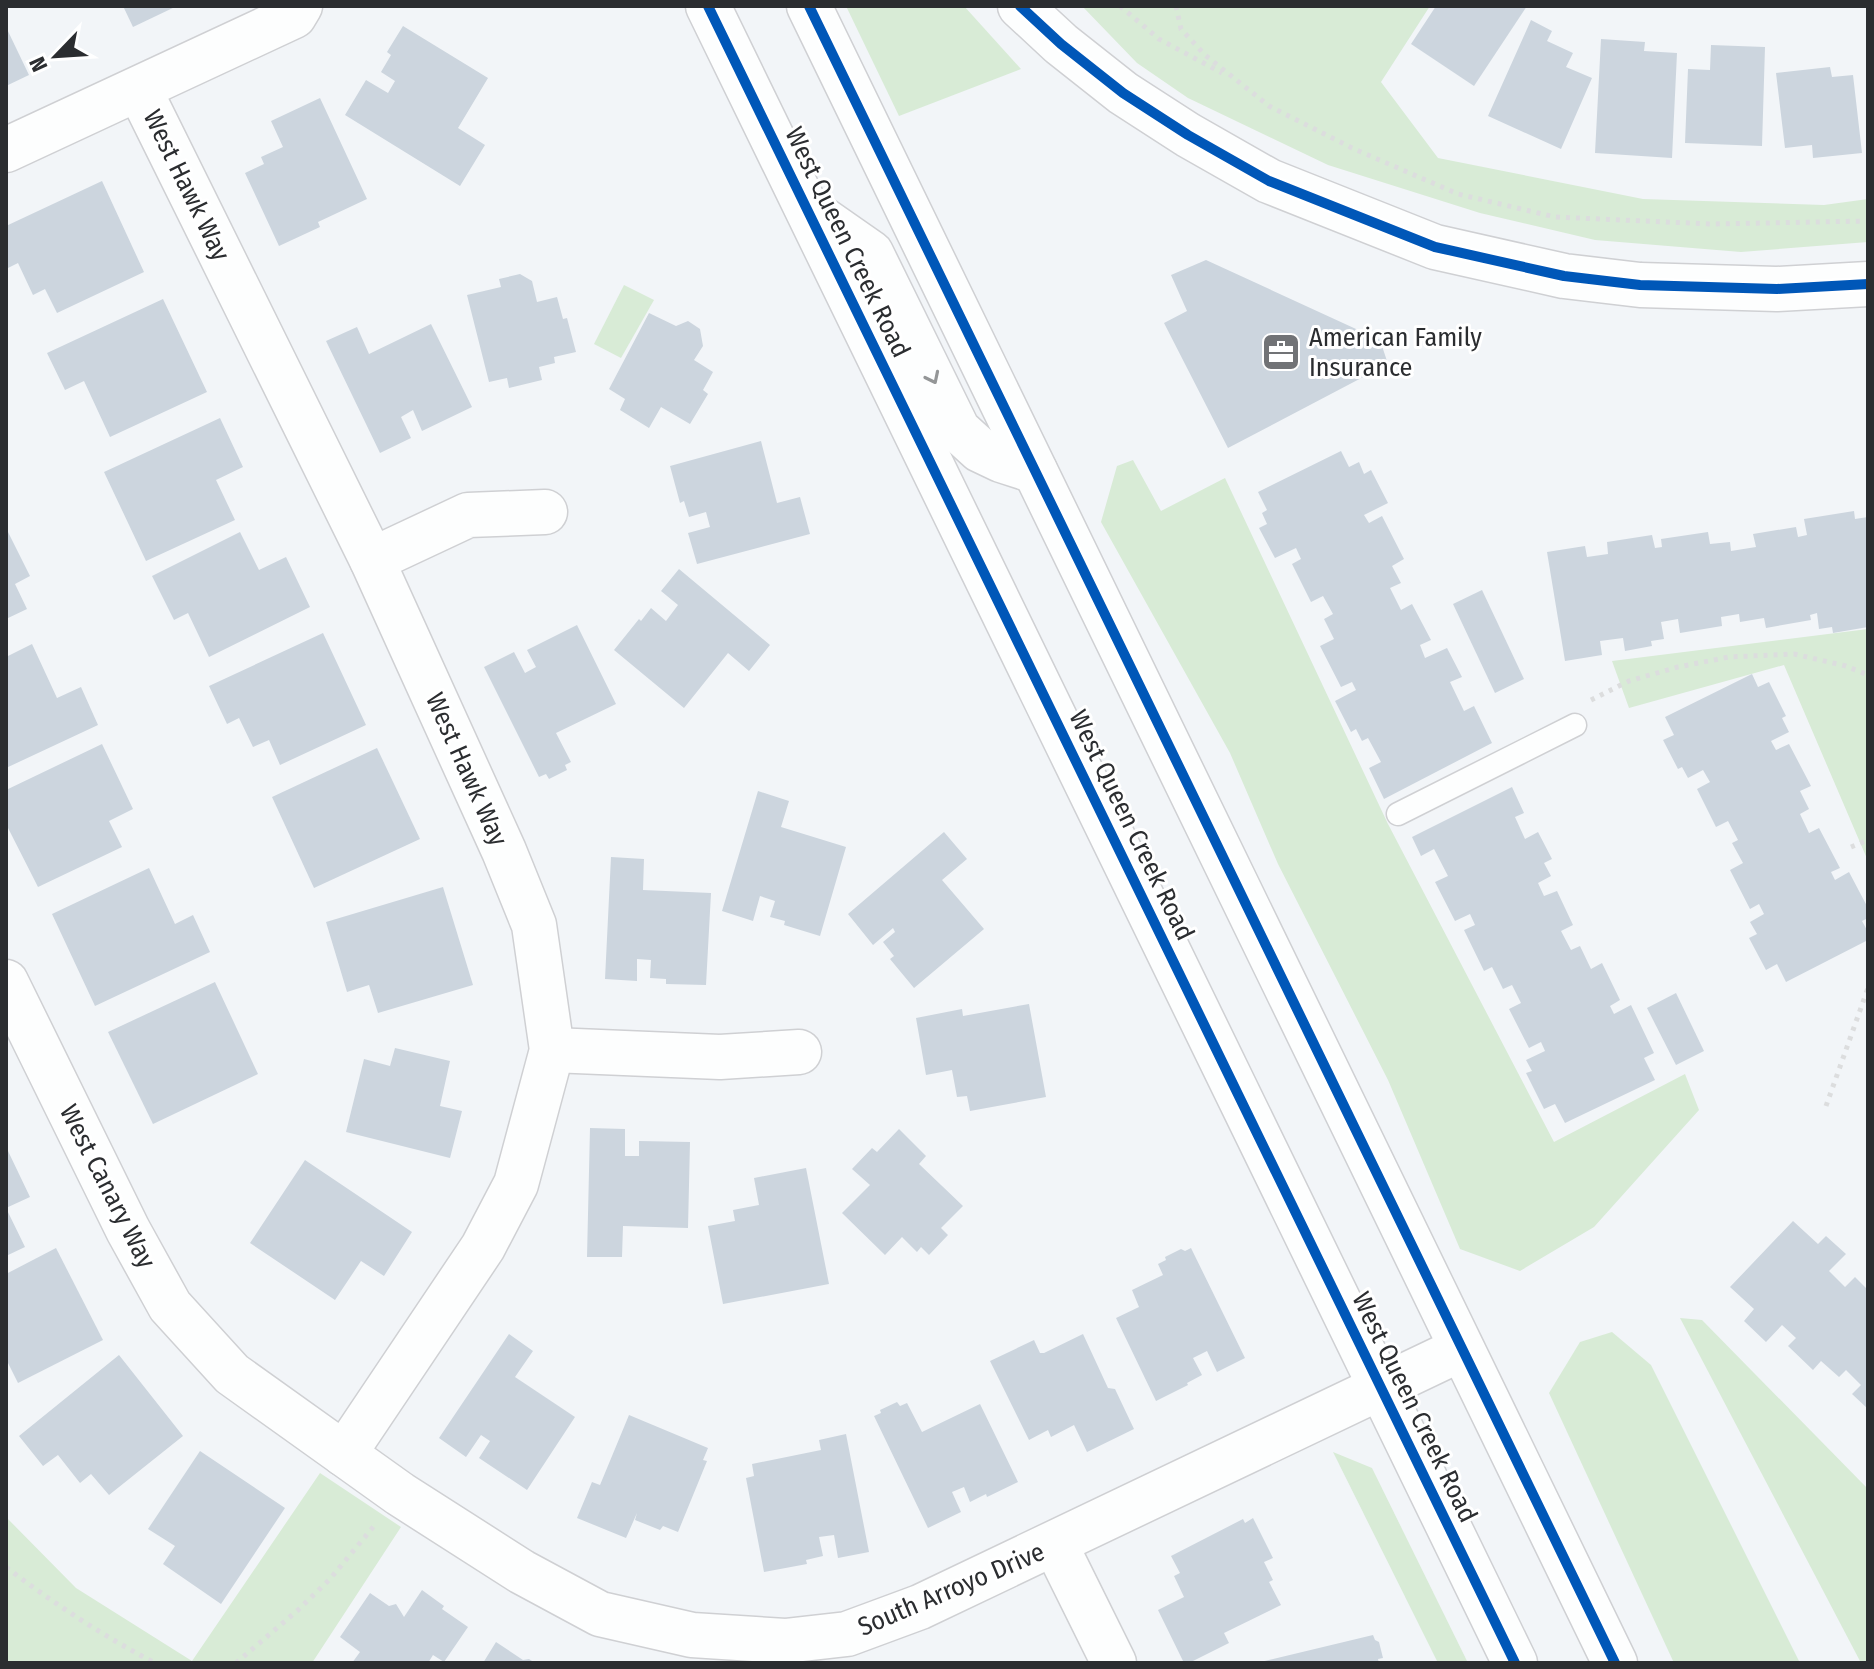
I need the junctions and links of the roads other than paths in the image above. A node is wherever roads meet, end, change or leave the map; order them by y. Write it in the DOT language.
graph roads {
  1 [pos="300,6"];
  2 [pos="708,6"];
  3 [pos="809,6"];
  4 [pos="1020,6"];
  5 [pos="139,89"];
  6 [pos="6,150"];
  7 [pos="807,208"];
  8 [pos="1868,284"];
  9 [pos="1035,471"];
  10 [pos="545,512"];
  11 [pos="372,560"];
  12 [pos="1578,715"];
  13 [pos="1398,814"];
  14 [pos="6,982"];
  15 [pos="552,1050"];
  16 [pos="799,1052"];
  17 [pos="1461,1349"];
  18 [pos="232,1374"];
  19 [pos="1381,1388"];
  20 [pos="344,1454"];
  21 [pos="1055,1544"];
  22 [pos="1114,1663"];
  23 [pos="1515,1663"];
  24 [pos="1615,1663"];
  1 -- 5 [label="street"];
  2 -- 7 [label="street, West Queen Creek Road"];
  3 -- 9 [label="street"];
  4 -- 8 [label="street"];
  5 -- 6 [label="street"];
  5 -- 11 [label="street, West Hawk Way"];
  7 -- 9 [label="street, one-way"];
  7 -- 19 [label="street, West Queen Creek Road"];
  9 -- 17 [label="street"];
  10 -- 11 [label="street"];
  11 -- 15 [label="street, West Hawk Way"];
  12 -- 13 [label="lane"];
  14 -- 18 [label="street, West Canary Way"];
  15 -- 16 [label="street"];
  15 -- 20 [label="street, West Hawk Way"];
  17 -- 19 [label="street, South Arroyo Drive"];
  17 -- 24 [label="street"];
  18 -- 20 [label="street, South Arroyo Drive"];
  19 -- 21 [label="street, South Arroyo Drive"];
  19 -- 23 [label="street, West Queen Creek Road"];
  20 -- 21 [label="street, South Arroyo Drive"];
  21 -- 22 [label="street"];
}
